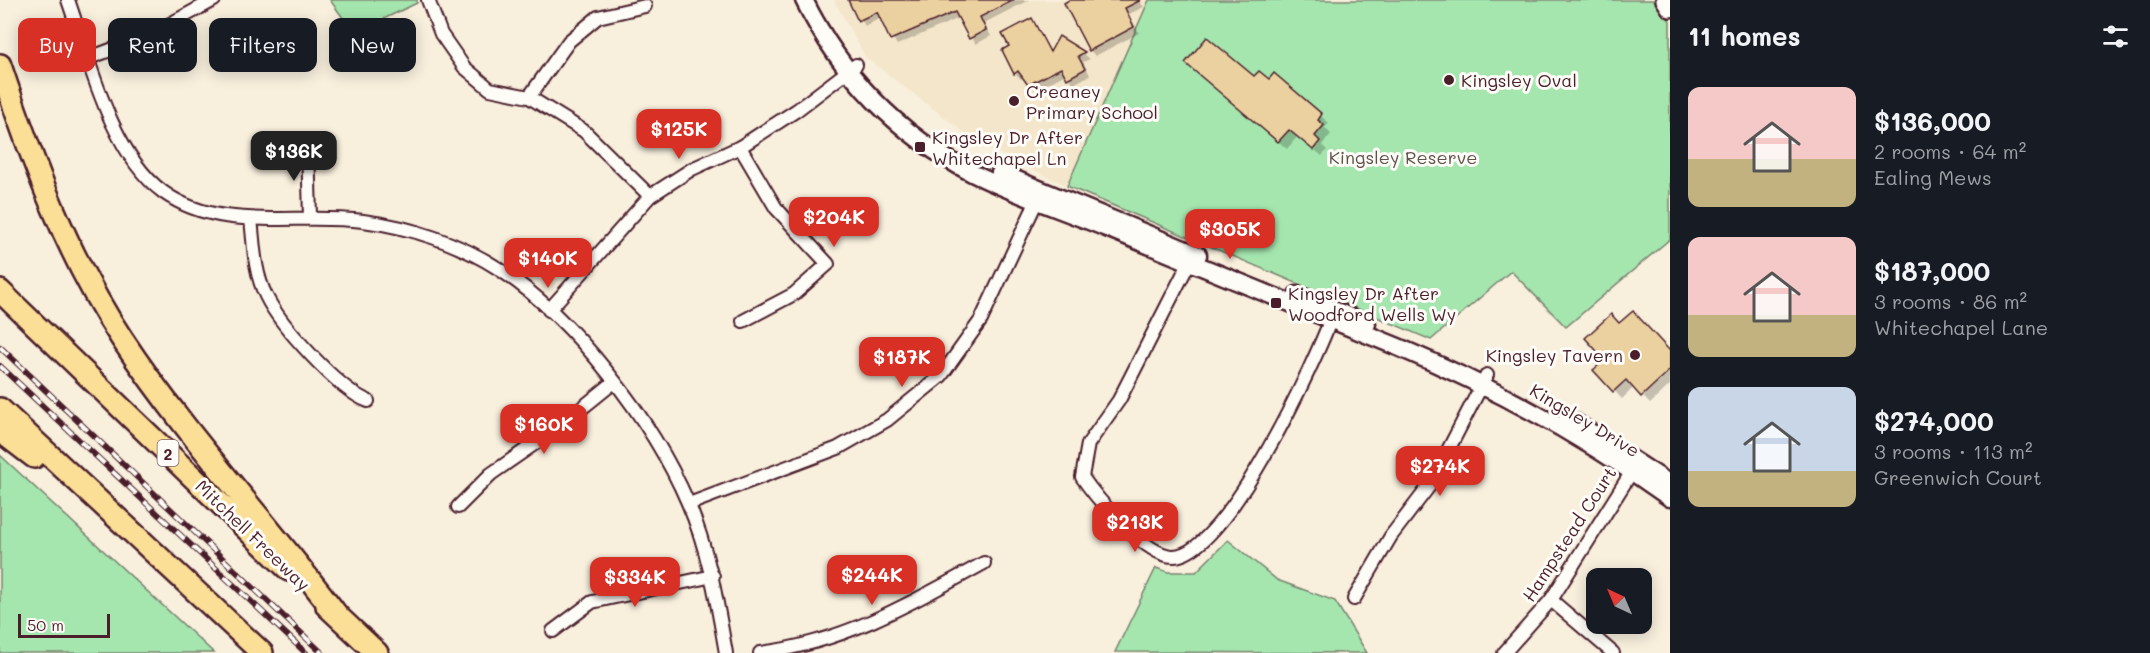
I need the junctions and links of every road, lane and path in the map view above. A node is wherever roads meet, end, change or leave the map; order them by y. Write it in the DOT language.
graph roads {
  1 [pos="68,0"];
  2 [pos="214,0"];
  3 [pos="428,0"];
  4 [pos="804,0"];
  5 [pos="815,0"];
  6 [pos="1664,0"];
  7 [pos="645,6"];
  8 [pos="1670,9"];
  9 [pos="75,18"];
  10 [pos="96,55"];
  11 [pos="0,65"];
  12 [pos="852,68"];
  13 [pos="94,72"];
  14 [pos="529,97"];
  15 [pos="308,145"];
  16 [pos="740,147"];
  17 [pos="1040,195"];
  18 [pos="650,196"];
  19 [pos="310,217"];
  20 [pos="252,219"];
  21 [pos="1192,258"];
  22 [pos="0,291"];
  23 [pos="549,310"];
  24 [pos="1333,315"];
  25 [pos="743,321"];
  26 [pos="1485,380"];
  27 [pos="613,382"];
  28 [pos="368,401"];
  29 [pos="0,409"];
  30 [pos="0,431"];
  31 [pos="1635,466"];
  32 [pos="1670,484"];
  33 [pos="1670,498"];
  34 [pos="689,504"];
  35 [pos="458,507"];
  36 [pos="122,522"];
  37 [pos="984,563"];
  38 [pos="712,576"];
  39 [pos="1354,599"];
  40 [pos="1551,600"];
  41 [pos="337,615"];
  42 [pos="553,631"];
  43 [pos="262,653"];
  44 [pos="377,653"];
  45 [pos="726,653"];
  46 [pos="760,653"];
  47 [pos="1504,653"];
  48 [pos="1613,653"];
  1 -- 9 [label="street"];
  2 -- 10 [label="street"];
  3 -- 14 [label="street"];
  4 -- 12 [label="main road, Kingsley Drive"];
  5 -- 12 [label="main road, Kingsley Drive"];
  6 -- 8 [label="street"];
  7 -- 14 [label="street"];
  11 -- 41 [label="highway"];
  12 -- 16 [label="street"];
  12 -- 17 [label="main road, Kingsley Drive"];
  13 -- 20 [label="street"];
  14 -- 18 [label="street"];
  15 -- 19 [label="street"];
  16 -- 18 [label="street"];
  16 -- 25 [label="street"];
  17 -- 21 [label="main road, Kingsley Drive"];
  17 -- 34 [label="street"];
  18 -- 23 [label="street"];
  19 -- 20 [label="street"];
  19 -- 23 [label="street"];
  20 -- 28 [label="street"];
  21 -- 24 [label="main road, Kingsley Drive"];
  21 -- 24 [label="street"];
  22 -- 41 [label="highway, Mitchell Freeway / 2"];
  23 -- 27 [label="street"];
  24 -- 26 [label="main road, Kingsley Drive"];
  26 -- 31 [label="main road, Kingsley Drive"];
  26 -- 39 [label="street"];
  27 -- 34 [label="street"];
  27 -- 35 [label="street"];
  29 -- 36 [label="highway"];
  30 -- 36 [label="highway"];
  31 -- 32 [label="main road, Kingsley Drive"];
  31 -- 33 [label="main road, Kingsley Drive"];
  31 -- 40 [label="street, Hampstead Court"];
  34 -- 38 [label="street"];
  36 -- 43 [label="highway"];
  37 -- 46 [label="street"];
  38 -- 42 [label="street"];
  38 -- 45 [label="street"];
  40 -- 47 [label="street, Hampstead Court"];
  40 -- 48 [label="street"];
  41 -- 44 [label="highway, Mitchell Freeway / 2"];
}
